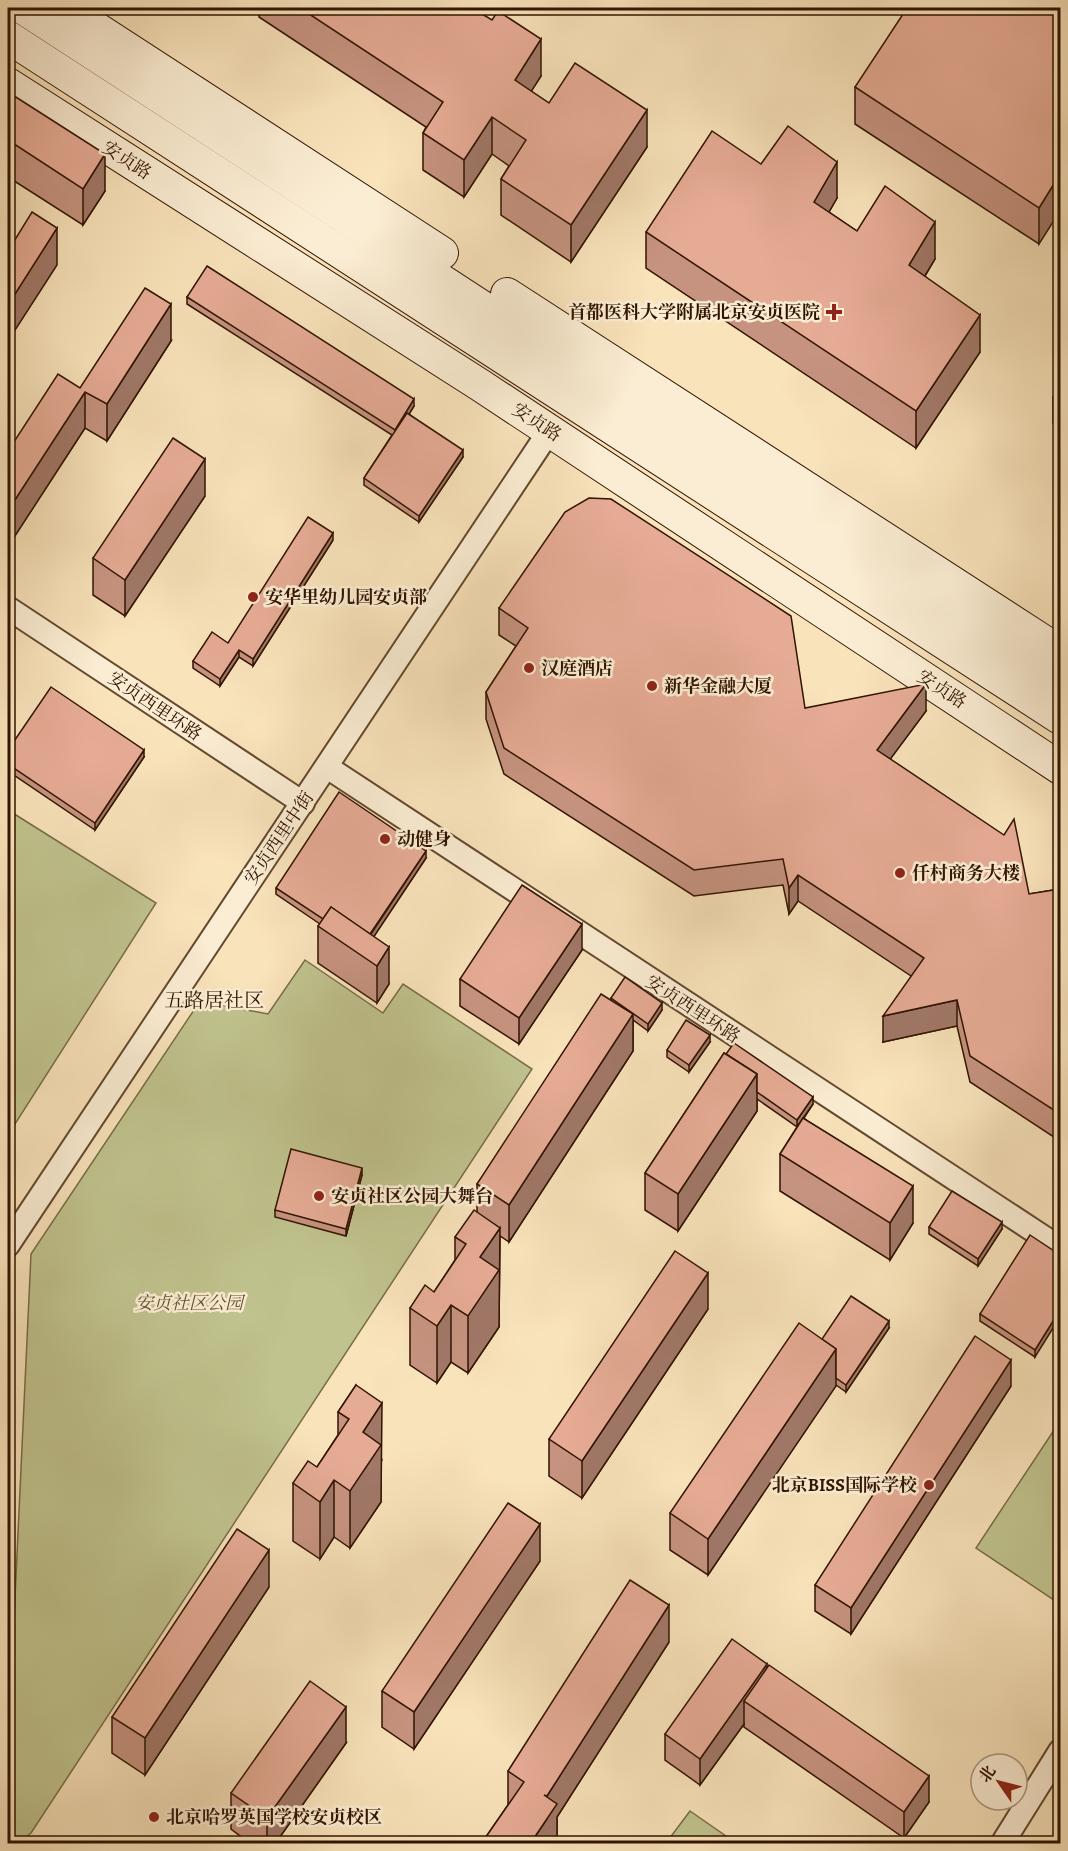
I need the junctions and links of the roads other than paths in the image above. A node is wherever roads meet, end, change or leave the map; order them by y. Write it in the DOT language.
graph roads {
  1 [pos="23,8"];
  2 [pos="65,8"];
  3 [pos="8,37"];
  4 [pos="8,84"];
  5 [pos="524,319"];
  6 [pos="499,356"];
  7 [pos="480,385"];
  8 [pos="550,430"];
  9 [pos="774,467"];
  10 [pos="781,500"];
  11 [pos="844,579"];
  12 [pos="797,593"];
  13 [pos="8,608"];
  14 [pos="1060,652"];
  15 [pos="1060,682"];
  16 [pos="1060,718"];
  17 [pos="327,767"];
  18 [pos="1060,768"];
  19 [pos="303,803"];
  20 [pos="8,1245"];
  21 [pos="1060,1248"];
  22 [pos="1060,1751"];
  23 [pos="1002,1844"];
  1 -- 5 [label="street"];
  2 -- 5 [label="street"];
  3 -- 6 [label="street, 安贞路"];
  4 -- 7 [label="street, 安贞路"];
  5 -- 6 [label="street"];
  5 -- 9 [label="street"];
  5 -- 10 [label="street"];
  6 -- 7 [label="street"];
  6 -- 11 [label="street, 安贞路"];
  7 -- 8 [label="street, 安贞路"];
  8 -- 12 [label="street, 安贞路"];
  8 -- 17 [label="street, 安贞西里中街"];
  9 -- 10 [label="street"];
  9 -- 14 [label="street"];
  10 -- 15 [label="street"];
  11 -- 12 [label="street"];
  11 -- 16 [label="street, 安贞路"];
  12 -- 18 [label="street, 安贞路"];
  13 -- 19 [label="street, 安贞西里环路"];
  17 -- 19 [label="street, 安贞西里中街"];
  17 -- 21 [label="street, 安贞西里环路"];
  19 -- 20 [label="street, 安贞西里中街"];
  22 -- 23 [label="street"];
}
